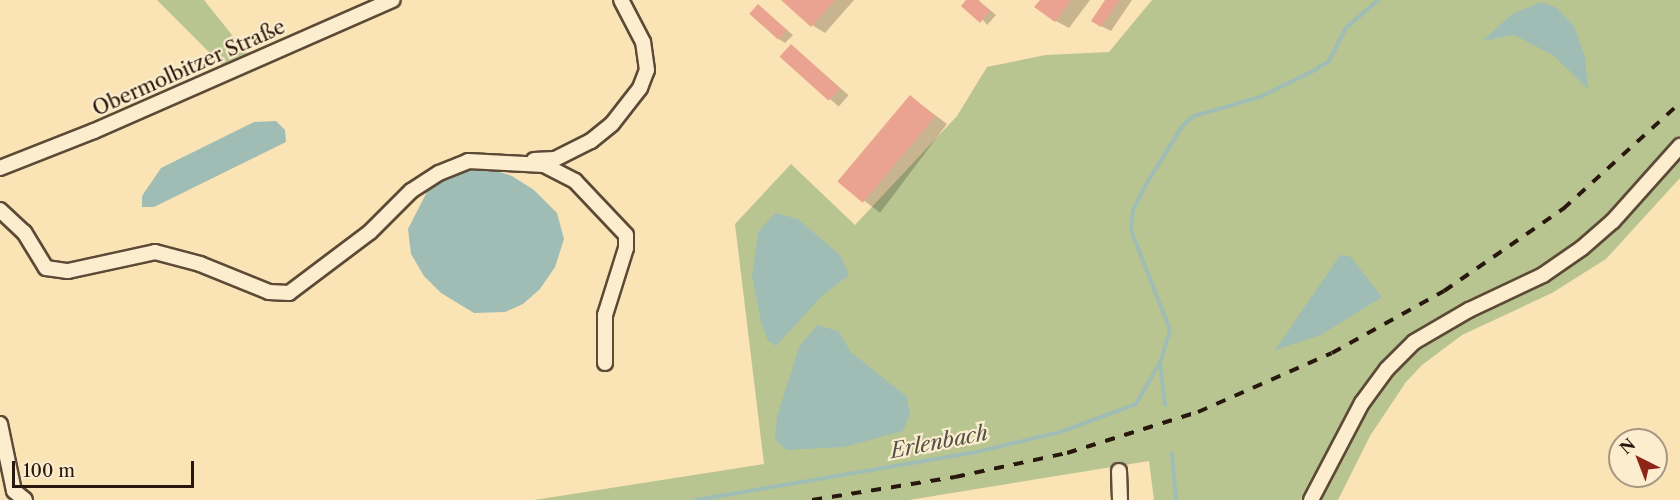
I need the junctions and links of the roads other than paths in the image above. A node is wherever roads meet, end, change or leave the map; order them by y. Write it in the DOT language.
graph roads {
  1 [pos="392,0"];
  2 [pos="621,0"];
  3 [pos="1680,146"];
  4 [pos="521,161"];
  5 [pos="0,168"];
  6 [pos="0,210"];
  7 [pos="605,363"];
  8 [pos="0,424"];
  9 [pos="1119,471"];
  10 [pos="25,500"];
  11 [pos="1120,500"];
  12 [pos="1311,500"];
  1 -- 5 [label="street, Obermolbitzer Straße"];
  2 -- 4 [label="street"];
  3 -- 12 [label="street"];
  4 -- 6 [label="street"];
  4 -- 7 [label="street"];
  8 -- 10 [label="street"];
  9 -- 11 [label="street"];
}
